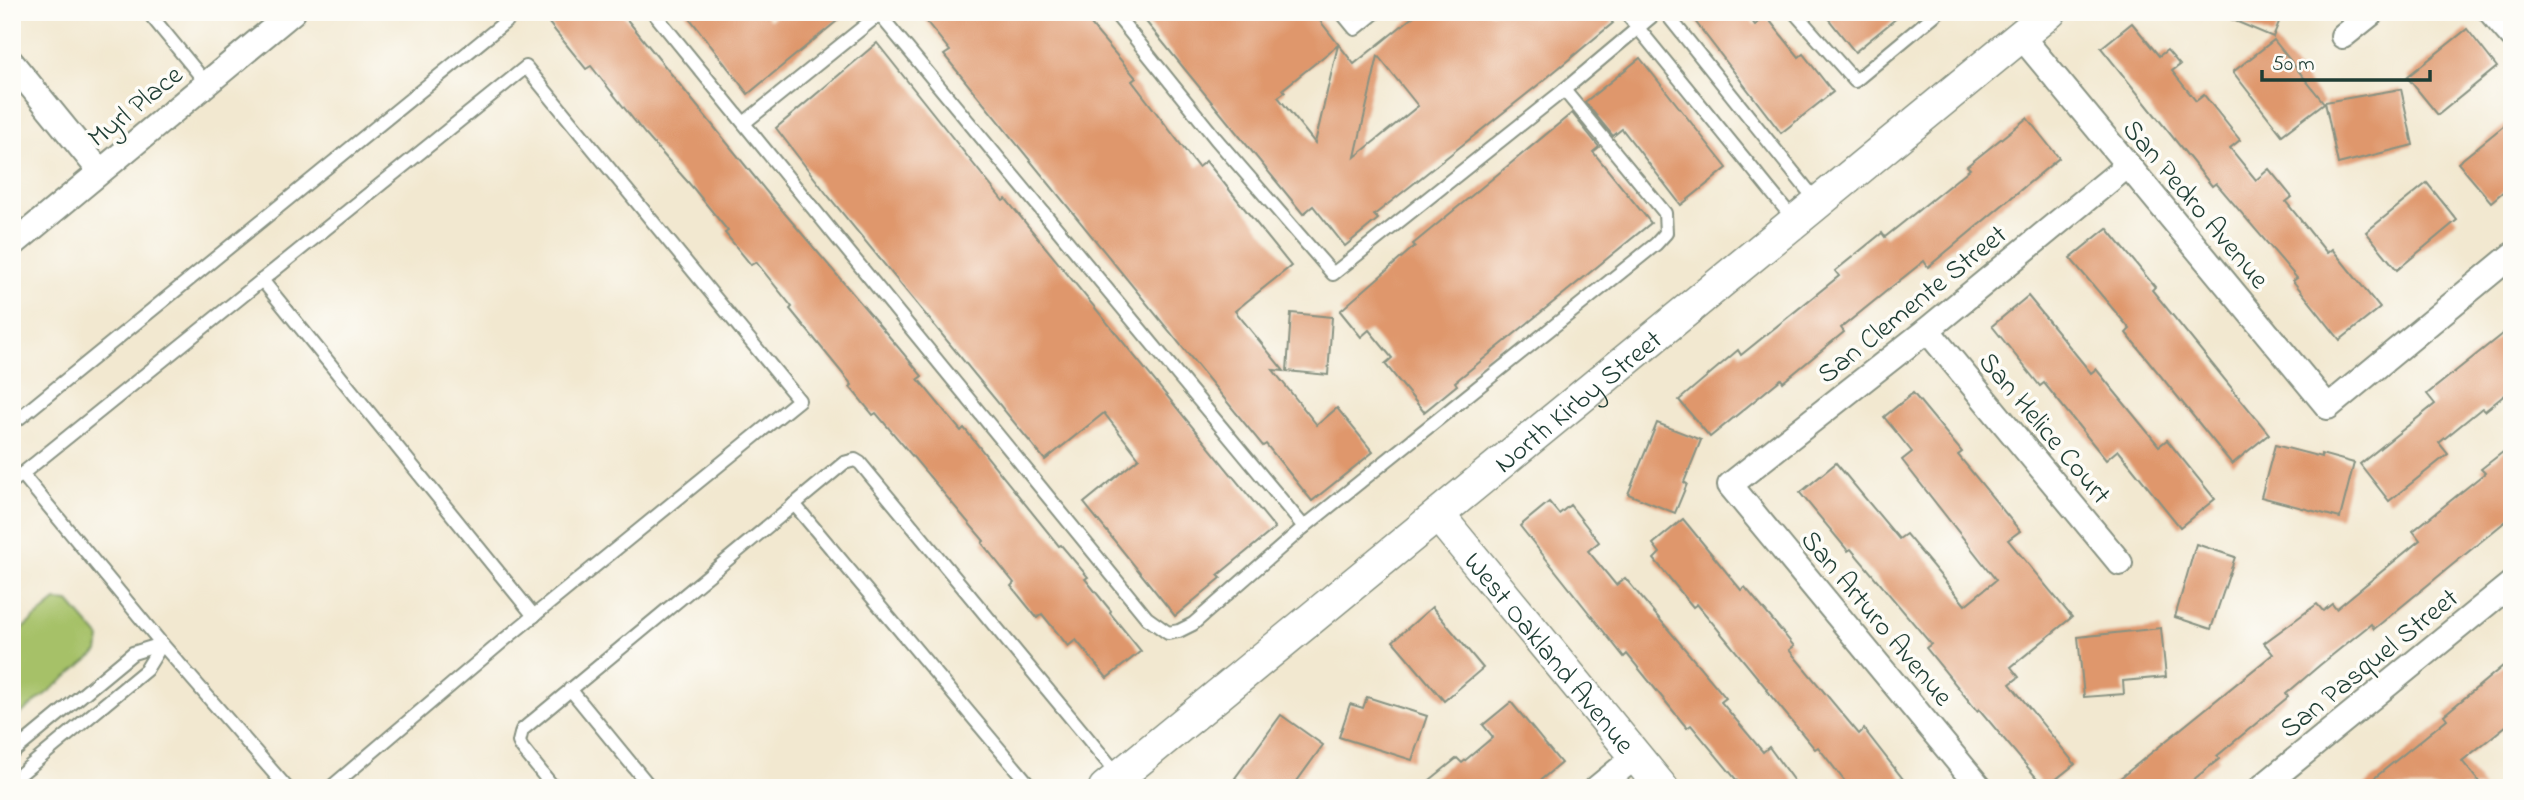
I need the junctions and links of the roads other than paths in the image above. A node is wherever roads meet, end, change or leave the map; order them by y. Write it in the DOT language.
graph roads {
  1 [pos="148,12"];
  2 [pos="293,12"];
  3 [pos="513,12"];
  4 [pos="653,12"];
  5 [pos="1114,12"];
  6 [pos="1341,12"];
  7 [pos="1376,12"];
  8 [pos="1625,12"];
  9 [pos="1657,12"];
  10 [pos="1665,12"];
  11 [pos="1794,12"];
  12 [pos="1938,12"];
  13 [pos="2049,12"];
  14 [pos="2374,12"];
  15 [pos="2491,12"];
  16 [pos="881,13"];
  17 [pos="1638,28"];
  18 [pos="2021,36"];
  19 [pos="2343,36"];
  20 [pos="2512,36"];
  21 [pos="12,63"];
  22 [pos="207,84"];
  23 [pos="1564,90"];
  24 [pos="744,123"];
  25 [pos="2128,165"];
  26 [pos="100,171"];
  27 [pos="1807,212"];
  28 [pos="12,245"];
  29 [pos="2512,255"];
  30 [pos="262,281"];
  31 [pos="1927,330"];
  32 [pos="12,424"];
  33 [pos="17,478"];
  34 [pos="1730,485"];
  35 [pos="794,504"];
  36 [pos="1438,514"];
  37 [pos="1304,527"];
  38 [pos="2120,563"];
  39 [pos="2512,583"];
  40 [pos="534,616"];
  41 [pos="162,644"];
  42 [pos="570,689"];
  43 [pos="23,744"];
  44 [pos="12,753"];
  45 [pos="1636,756"];
  46 [pos="37,760"];
  47 [pos="12,780"];
  48 [pos="1112,782"];
  49 [pos="287,788"];
  50 [pos="330,788"];
  51 [pos="554,788"];
  52 [pos="651,788"];
  53 [pos="1032,788"];
  54 [pos="1597,788"];
  55 [pos="1662,788"];
  56 [pos="1980,788"];
  57 [pos="2261,788"];
  1 -- 22 [label="lane"];
  2 -- 22 [label="street, Myrl Place"];
  3 -- 32 [label="lane"];
  4 -- 24 [label="lane"];
  5 -- 23 [label="lane"];
  6 -- 7 [label="lane"];
  8 -- 17 [label="lane"];
  9 -- 17 [label="lane"];
  10 -- 27 [label="lane"];
  11 -- 12 [label="lane"];
  13 -- 18 [label="street, North Kirby Street"];
  14 -- 19 [label="street"];
  15 -- 20 [label="street"];
  16 -- 24 [label="lane"];
  16 -- 37 [label="lane"];
  17 -- 23 [label="lane"];
  17 -- 27 [label="lane"];
  18 -- 25 [label="street, San Pedro Avenue"];
  18 -- 27 [label="street, North Kirby Street"];
  21 -- 26 [label="street"];
  22 -- 26 [label="street, Myrl Place"];
  23 -- 37 [label="lane"];
  24 -- 37 [label="lane"];
  25 -- 29 [label="street, San Pedro Avenue"];
  25 -- 31 [label="street, San Clemente Street"];
  26 -- 28 [label="street, Myrl Place"];
  27 -- 36 [label="street, North Kirby Street"];
  30 -- 33 [label="lane"];
  30 -- 40 [label="lane"];
  30 -- 40 [label="lane"];
  31 -- 34 [label="street, San Clemente Street"];
  31 -- 38 [label="street, San Helice Court"];
  33 -- 41 [label="lane"];
  34 -- 56 [label="street, San Arturo Avenue"];
  35 -- 42 [label="lane"];
  35 -- 48 [label="lane"];
  35 -- 53 [label="lane"];
  36 -- 45 [label="street, West Oakland Avenue"];
  36 -- 48 [label="street, North Kirby Street"];
  39 -- 57 [label="street, San Pasquel Street"];
  40 -- 50 [label="lane"];
  41 -- 43 [label="lane"];
  41 -- 46 [label="lane"];
  41 -- 49 [label="lane"];
  42 -- 51 [label="lane"];
  42 -- 52 [label="lane"];
  43 -- 44 [label="lane"];
  43 -- 46 [label="lane"];
  45 -- 54 [label="street"];
  45 -- 55 [label="street, West Oakland Avenue"];
  46 -- 47 [label="lane"];
}
